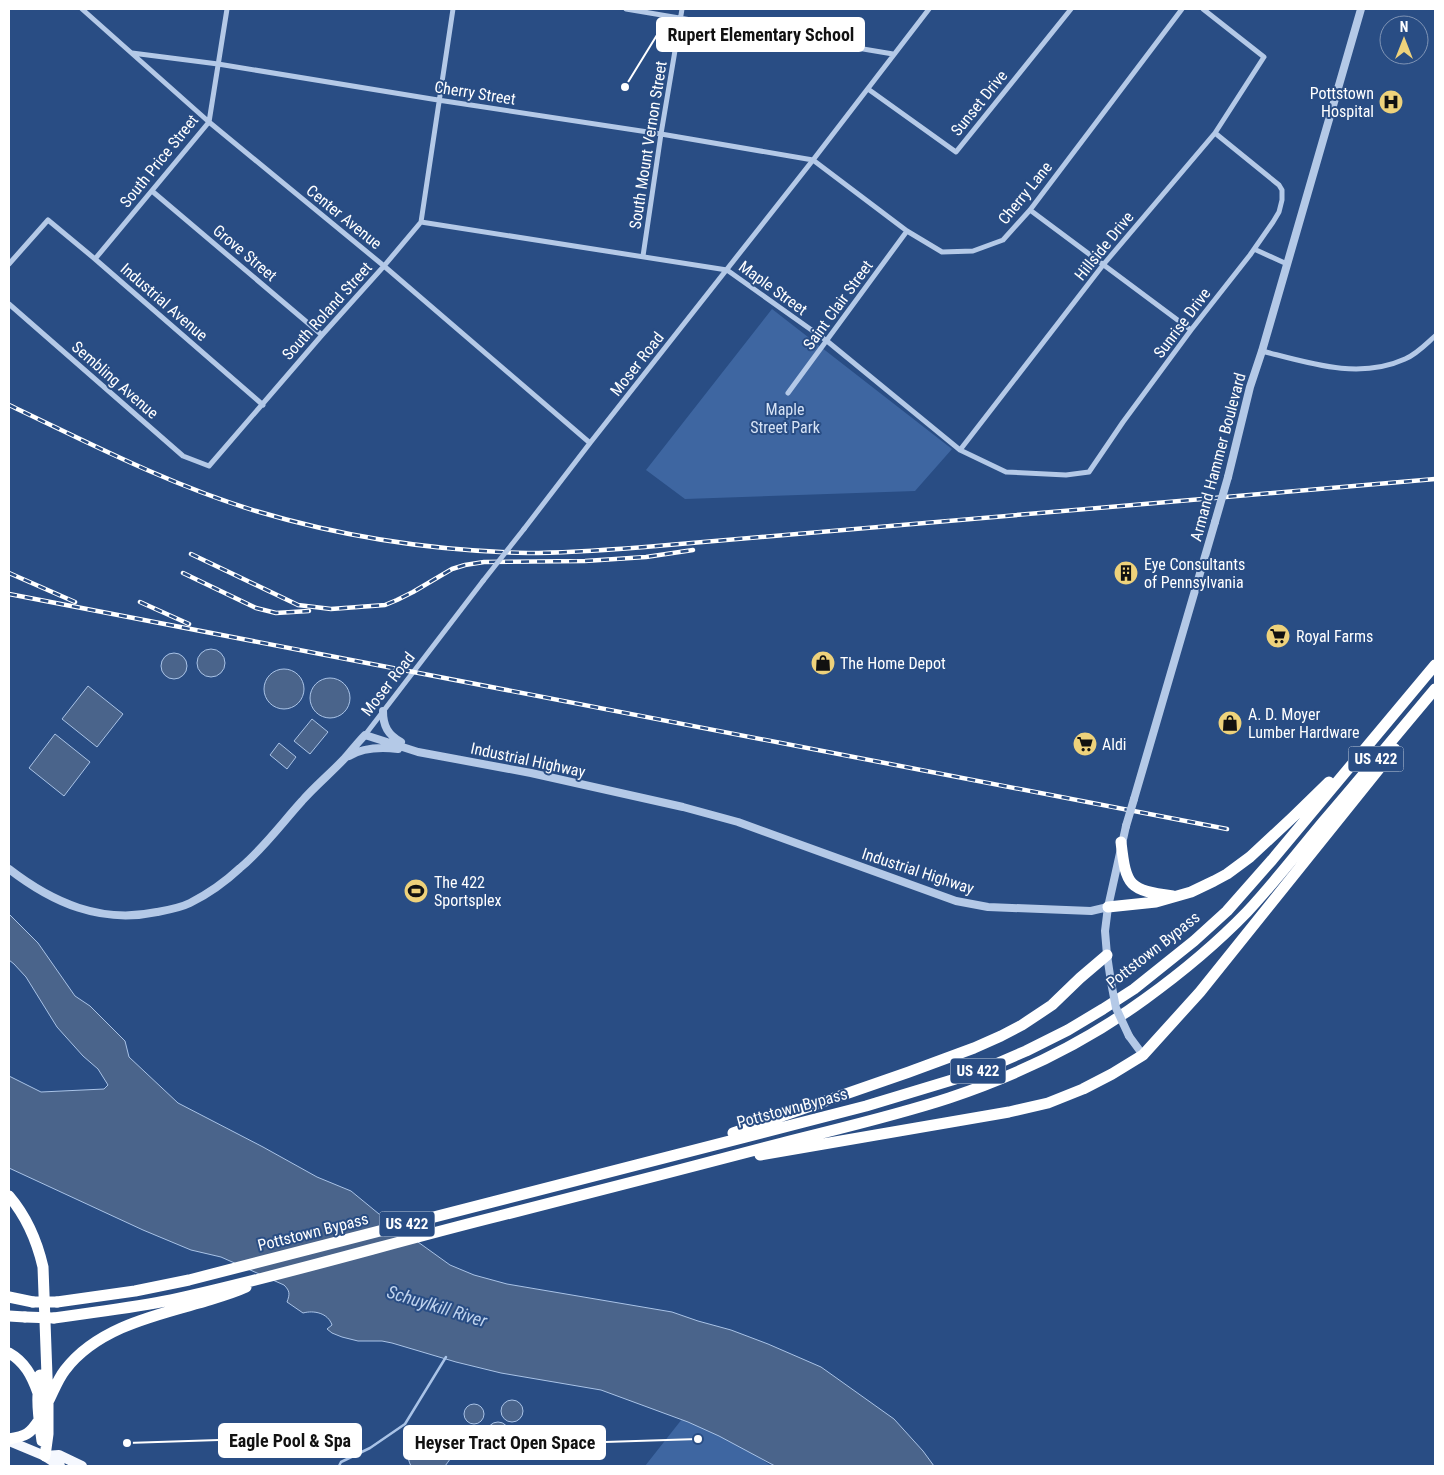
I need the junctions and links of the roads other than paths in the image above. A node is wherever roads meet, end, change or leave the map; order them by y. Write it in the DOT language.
graph roads {
  1 [pos="82,9"];
  2 [pos="227,9"];
  3 [pos="453,9"];
  4 [pos="626,9"];
  5 [pos="682,9"];
  6 [pos="929,9"];
  7 [pos="1071,9"];
  8 [pos="1182,9"];
  9 [pos="1203,9"];
  10 [pos="1362,9"];
  11 [pos="681,18"];
  12 [pos="132,53"];
  13 [pos="893,54"];
  14 [pos="218,64"];
  15 [pos="868,88"];
  16 [pos="438,100"];
  17 [pos="209,122"];
  18 [pos="1215,133"];
  19 [pos="662,134"];
  20 [pos="813,160"];
  21 [pos="152,191"];
  22 [pos="1030,210"];
  23 [pos="421,222"];
  24 [pos="907,232"];
  25 [pos="1254,249"];
  26 [pos="643,256"];
  27 [pos="94,259"];
  28 [pos="9,264"];
  29 [pos="1287,264"];
  30 [pos="1103,265"];
  31 [pos="384,266"];
  32 [pos="727,270"];
  33 [pos="9,304"];
  34 [pos="1191,330"];
  35 [pos="322,335"];
  36 [pos="1435,336"];
  37 [pos="827,341"];
  38 [pos="1262,351"];
  39 [pos="788,393"];
  40 [pos="263,405"];
  41 [pos="590,442"];
  42 [pos="960,450"];
  43 [pos="209,466"];
  44 [pos="1006,472"];
  45 [pos="1435,665"];
  46 [pos="1435,689"];
  47 [pos="1435,698"];
  48 [pos="383,711"];
  49 [pos="1380,732"];
  50 [pos="365,734"];
  51 [pos="418,752"];
  52 [pos="345,758"];
  53 [pos="1121,842"];
  54 [pos="9,870"];
  55 [pos="1177,897"];
  56 [pos="1108,907"];
  57 [pos="1106,955"];
  58 [pos="1143,1055"];
  59 [pos="708,1162"];
  60 [pos="626,1168"];
  61 [pos="9,1196"];
  62 [pos="9,1207"];
  63 [pos="271,1276"];
  64 [pos="9,1298"];
  65 [pos="9,1316"];
  66 [pos="9,1353"];
  67 [pos="38,1395"];
  68 [pos="48,1403"];
  69 [pos="39,1420"];
  70 [pos="9,1440"];
  71 [pos="45,1456"];
  72 [pos="60,1466"];
  73 [pos="82,1466"];
  1 -- 12 [label="street, Center Avenue"];
  2 -- 14 [label="street, South Price Street"];
  3 -- 16 [label="street"];
  4 -- 11 [label="street"];
  5 -- 11 [label="street, South Mount Vernon Street"];
  6 -- 13 [label="street, Moser Road"];
  7 -- 15 [label="street, Sunset Drive"];
  8 -- 22 [label="street, Cherry Lane"];
  9 -- 18 [label="street, Hillside Drive"];
  10 -- 29 [label="street, Armand Hammer Boulevard"];
  11 -- 13 [label="street"];
  11 -- 19 [label="street, South Mount Vernon Street"];
  12 -- 14 [label="street, Cherry Street"];
  12 -- 17 [label="street, Center Avenue"];
  13 -- 15 [label="street, Moser Road"];
  14 -- 16 [label="street, Cherry Street"];
  14 -- 17 [label="street, South Price Street"];
  15 -- 20 [label="street, Moser Road"];
  16 -- 19 [label="street, Cherry Street"];
  16 -- 23 [label="street"];
  17 -- 21 [label="street, South Price Street"];
  17 -- 31 [label="street, Center Avenue"];
  18 -- 25 [label="street, Sunrise Drive"];
  18 -- 30 [label="street, Hillside Drive"];
  19 -- 20 [label="street, Cherry Street"];
  19 -- 26 [label="street, South Mount Vernon Street"];
  20 -- 24 [label="street, Cherry Lane"];
  20 -- 32 [label="street, Moser Road"];
  21 -- 27 [label="street, South Price Street"];
  21 -- 35 [label="street, Grove Street"];
  22 -- 24 [label="street, Cherry Lane"];
  22 -- 30 [label="street"];
  23 -- 26 [label="street, Maple Street"];
  23 -- 31 [label="street, South Roland Street"];
  24 -- 37 [label="street, Saint Clair Street"];
  25 -- 29 [label="street"];
  25 -- 34 [label="street, Sunrise Drive"];
  26 -- 32 [label="street, Maple Street"];
  27 -- 28 [label="street, Industrial Avenue"];
  27 -- 40 [label="street, Industrial Avenue"];
  29 -- 38 [label="street, Armand Hammer Boulevard"];
  30 -- 34 [label="street"];
  30 -- 42 [label="street, Hillside Drive"];
  31 -- 35 [label="street, South Roland Street"];
  31 -- 41 [label="street, Center Avenue"];
  32 -- 37 [label="street, Maple Street"];
  32 -- 41 [label="street, Moser Road"];
  33 -- 43 [label="street, Sembling Avenue"];
  34 -- 44 [label="street, Sunrise Drive"];
  35 -- 40 [label="street, South Roland Street"];
  36 -- 38 [label="street"];
  37 -- 39 [label="street, Saint Clair Street"];
  37 -- 42 [label="street, Maple Street"];
  38 -- 53 [label="street, Armand Hammer Boulevard, bridge"];
  40 -- 43 [label="street, South Roland Street"];
  41 -- 48 [label="street, Moser Road, bridge"];
  42 -- 44 [label="street, Maple Street"];
  45 -- 49 [label="highway, Pottstown Bypass / US 422"];
  46 -- 59 [label="highway, Pottstown Bypass / US 422"];
  47 -- 58 [label="highway"];
  48 -- 50 [label="street, Moser Road"];
  48 -- 51 [label="street"];
  49 -- 55 [label="highway"];
  49 -- 60 [label="highway, Pottstown Bypass / US 422"];
  50 -- 51 [label="street, Industrial Highway"];
  50 -- 52 [label="street"];
  51 -- 52 [label="street"];
  51 -- 56 [label="street, Industrial Highway"];
  52 -- 54 [label="street"];
  53 -- 55 [label="highway"];
  53 -- 56 [label="street, Armand Hammer Boulevard"];
  55 -- 56 [label="highway"];
  56 -- 57 [label="street, Armand Hammer Boulevard"];
  57 -- 58 [label="street, Armand Hammer Boulevard, bridge"];
  57 -- 60 [label="highway"];
  58 -- 59 [label="highway"];
  59 -- 63 [label="highway, Pottstown Bypass / US 422"];
  60 -- 64 [label="highway, Pottstown Bypass / US 422, bridge"];
  61 -- 68 [label="highway"];
  62 -- 67 [label="highway"];
  63 -- 65 [label="highway, US 422, bridge"];
  63 -- 68 [label="highway"];
  66 -- 67 [label="highway"];
  67 -- 69 [label="highway"];
  68 -- 71 [label="highway"];
  69 -- 70 [label="highway"];
  69 -- 71 [label="highway"];
  70 -- 71 [label="main road"];
  71 -- 72 [label="main road"];
  71 -- 73 [label="main road"];
}
